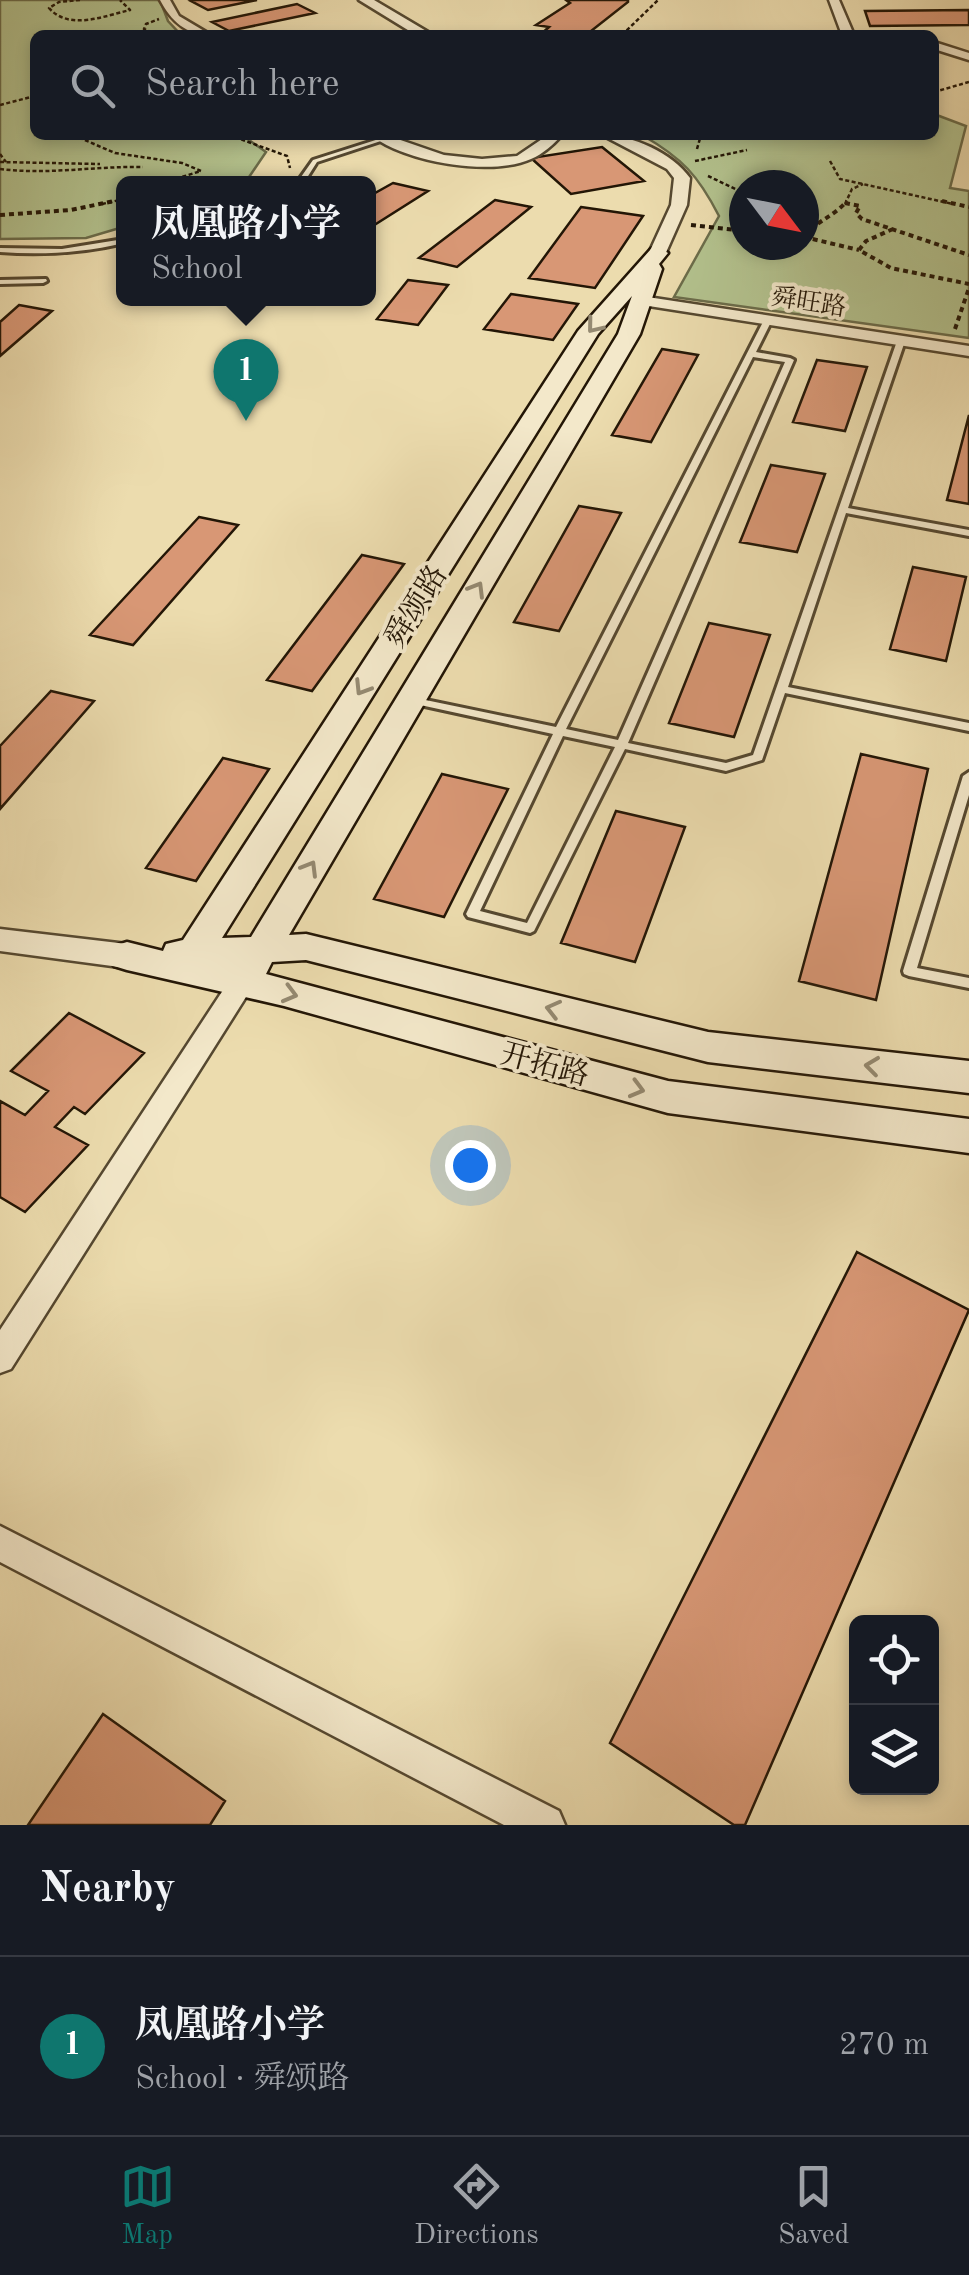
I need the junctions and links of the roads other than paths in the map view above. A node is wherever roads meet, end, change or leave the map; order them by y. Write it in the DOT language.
graph roads {
  1 [pos="165,0"];
  2 [pos="365,0"];
  3 [pos="834,0"];
  4 [pos="196,30"];
  5 [pos="417,30"];
  6 [pos="846,30"];
  7 [pos="939,47"];
  8 [pos="969,57"];
  9 [pos="373,140"];
  10 [pos="388,140"];
  11 [pos="551,140"];
  12 [pos="620,140"];
  13 [pos="305,176"];
  14 [pos="116,243"];
  15 [pos="0,250"];
  16 [pos="658,252"];
  17 [pos="43,281"];
  18 [pos="0,282"];
  19 [pos="641,300"];
  20 [pos="768,320"];
  21 [pos="901,340"];
  22 [pos="961,350"];
  23 [pos="750,354"];
  24 [pos="843,510"];
  25 [pos="969,534"];
  26 [pos="782,689"];
  27 [pos="411,700"];
  28 [pos="969,727"];
  29 [pos="560,732"];
  30 [pos="621,745"];
  31 [pos="969,776"];
  32 [pos="0,940"];
  33 [pos="262,950"];
  34 [pos="127,956"];
  35 [pos="189,961"];
  36 [pos="242,982"];
  37 [pos="969,983"];
  38 [pos="969,1078"];
  39 [pos="969,1136"];
  40 [pos="0,1358"];
  41 [pos="0,1543"];
  42 [pos="545,1825"];
  1 -- 4 [label="street"];
  2 -- 5 [label="street"];
  3 -- 6 [label="street"];
  7 -- 8 [label="street"];
  9 -- 13 [label="lane"];
  10 -- 11 [label="street"];
  12 -- 16 [label="street, 舜颂路"];
  14 -- 15 [label="lane"];
  16 -- 19 [label="main road, 舜颂路"];
  16 -- 35 [label="main road, 舜颂路, one-way"];
  17 -- 18 [label="lane"];
  19 -- 20 [label="street, 舜旺路"];
  27 -- 19 [label="main road, 舜颂路, one-way"];
  20 -- 21 [label="street, 舜旺路"];
  20 -- 23 [label="lane"];
  21 -- 22 [label="street, 舜旺路"];
  21 -- 24 [label="lane"];
  23 -- 29 [label="lane"];
  23 -- 30 [label="lane"];
  24 -- 25 [label="lane"];
  24 -- 26 [label="lane"];
  26 -- 28 [label="lane"];
  26 -- 30 [label="lane"];
  27 -- 29 [label="lane"];
  33 -- 27 [label="main road, 舜颂路, one-way"];
  29 -- 30 [label="lane"];
  29 -- 30 [label="lane"];
  31 -- 37 [label="lane"];
  32 -- 34 [label="street, 开拓路"];
  33 -- 35 [label="main road, 开拓路"];
  33 -- 36 [label="main road, 舜颂路"];
  38 -- 33 [label="main road, 开拓路, one-way"];
  34 -- 35 [label="main road, 开拓路"];
  35 -- 36 [label="main road, 开拓路"];
  36 -- 39 [label="main road, 开拓路, one-way"];
  36 -- 40 [label="street"];
  41 -- 42 [label="street"];
}
